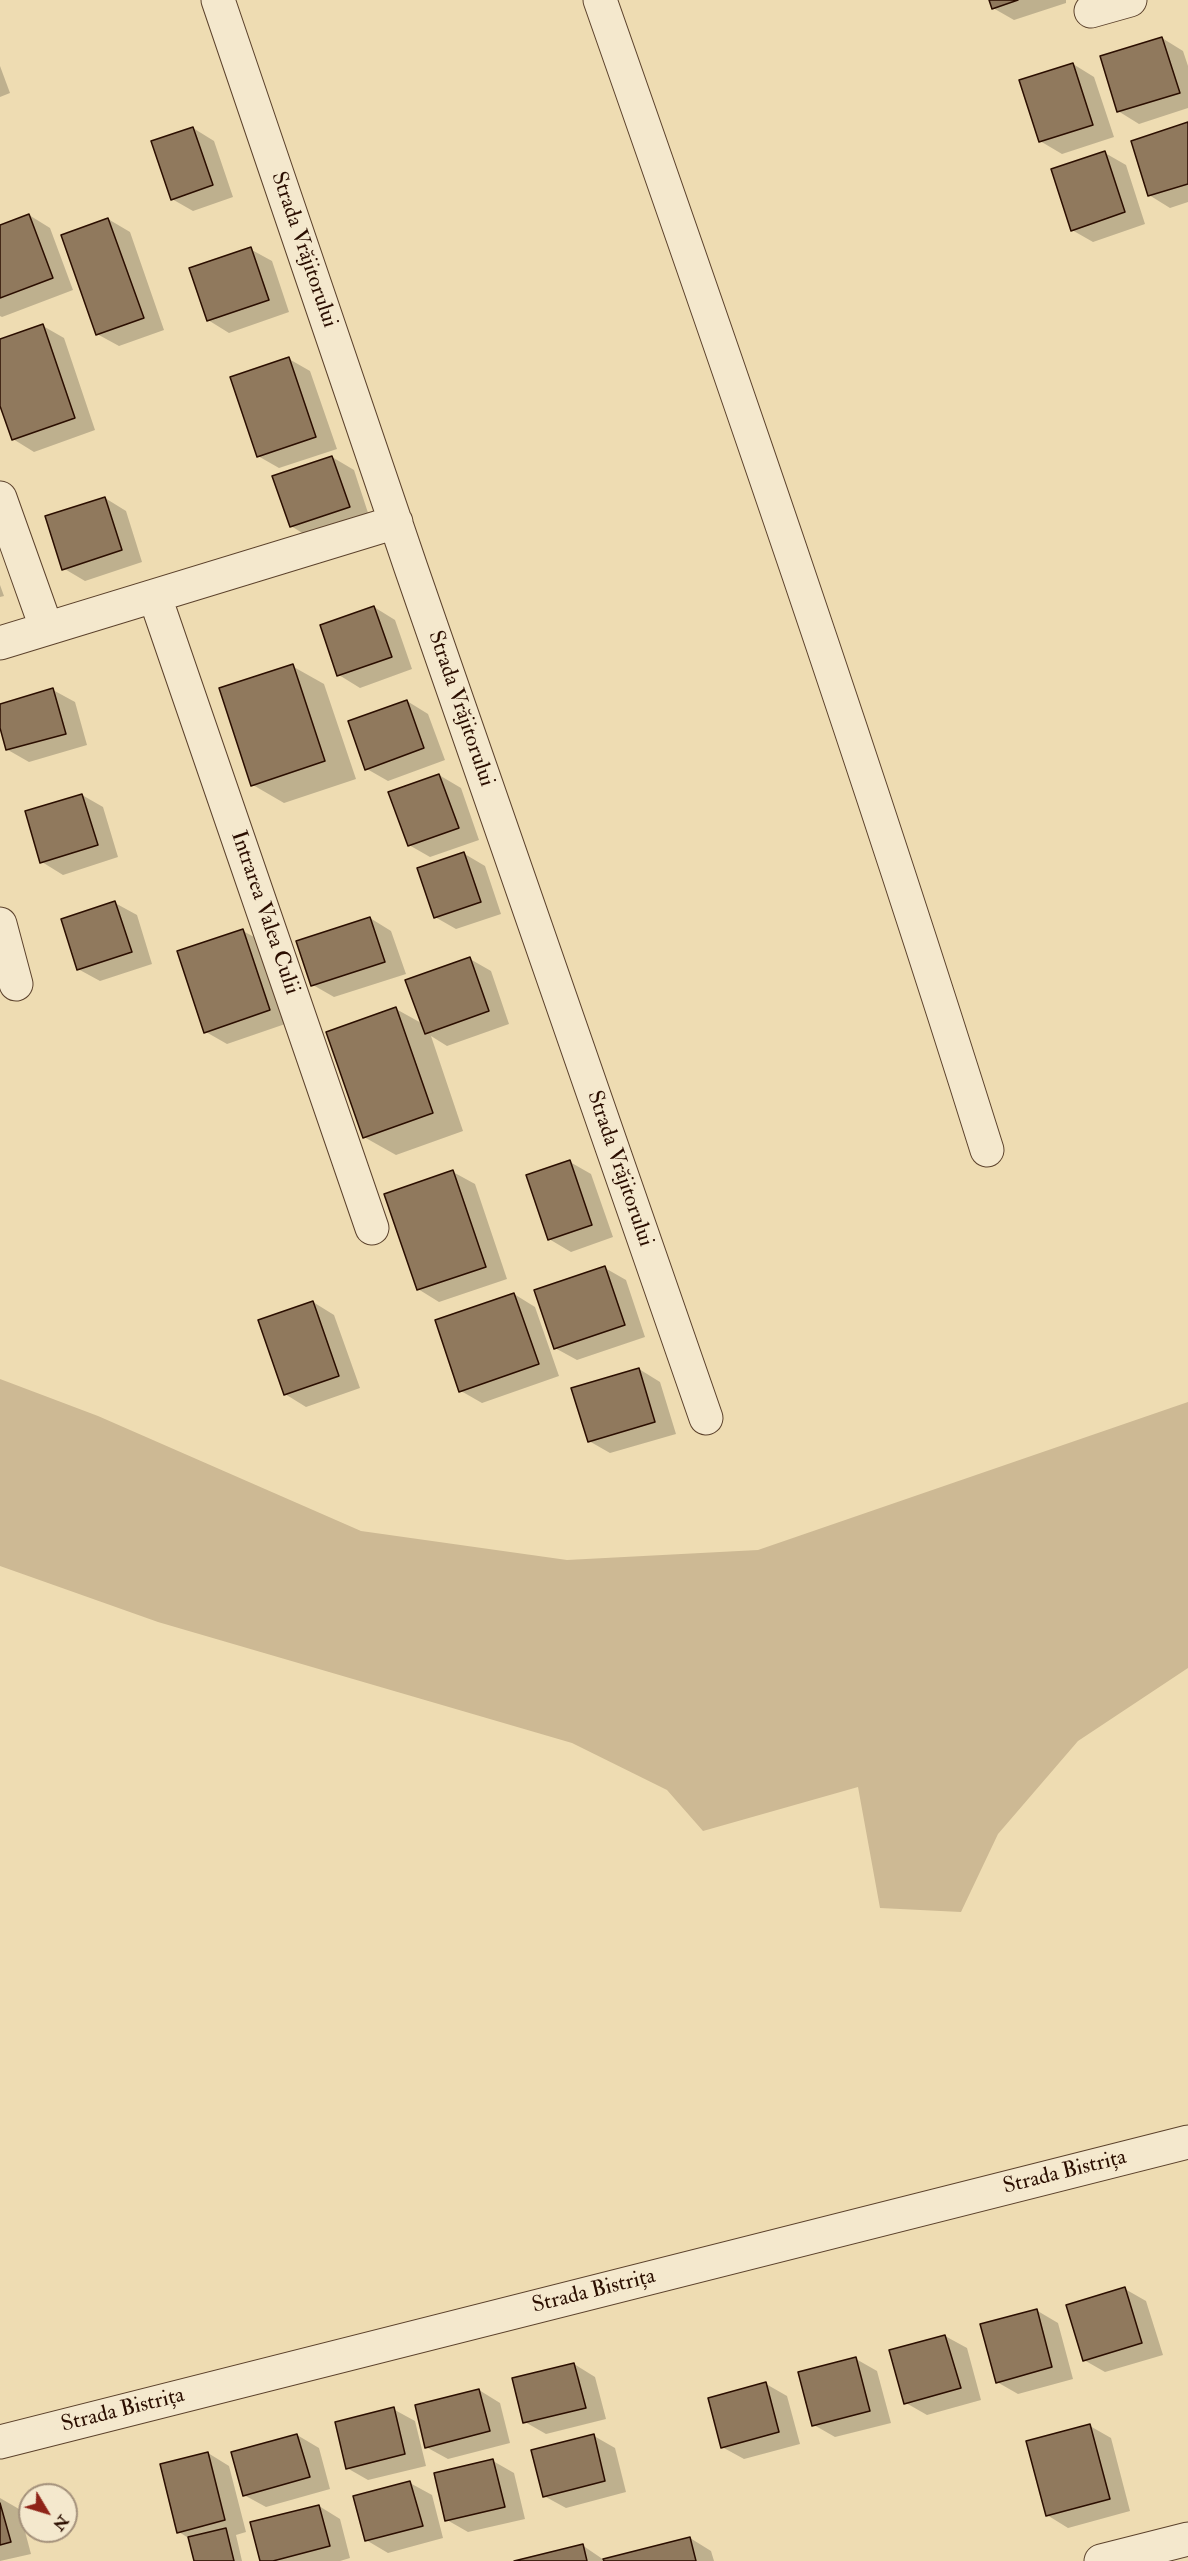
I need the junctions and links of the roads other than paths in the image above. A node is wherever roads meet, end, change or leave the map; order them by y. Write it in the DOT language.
graph roads {
  1 [pos="218,0"];
  2 [pos="600,0"];
  3 [pos="1130,0"];
  4 [pos="1091,11"];
  5 [pos="0,498"];
  6 [pos="396,522"];
  7 [pos="155,597"];
  8 [pos="46,627"];
  9 [pos="0,643"];
  10 [pos="0,924"];
  11 [pos="16,984"];
  12 [pos="987,1150"];
  13 [pos="372,1228"];
  14 [pos="706,1418"];
  15 [pos="1188,2142"];
  16 [pos="0,2442"];
  17 [pos="1188,2540"];
  18 [pos="1101,2561"];
  1 -- 6 [label="street, Strada Vrăjitorului"];
  2 -- 12 [label="street"];
  3 -- 4 [label="street"];
  5 -- 8 [label="street"];
  6 -- 7 [label="street"];
  6 -- 14 [label="street, Strada Vrăjitorului"];
  7 -- 8 [label="street"];
  7 -- 13 [label="street, Intrarea Valea Culii"];
  8 -- 9 [label="street"];
  10 -- 11 [label="street"];
  15 -- 16 [label="street, Strada Bistrița"];
  17 -- 18 [label="street"];
}
